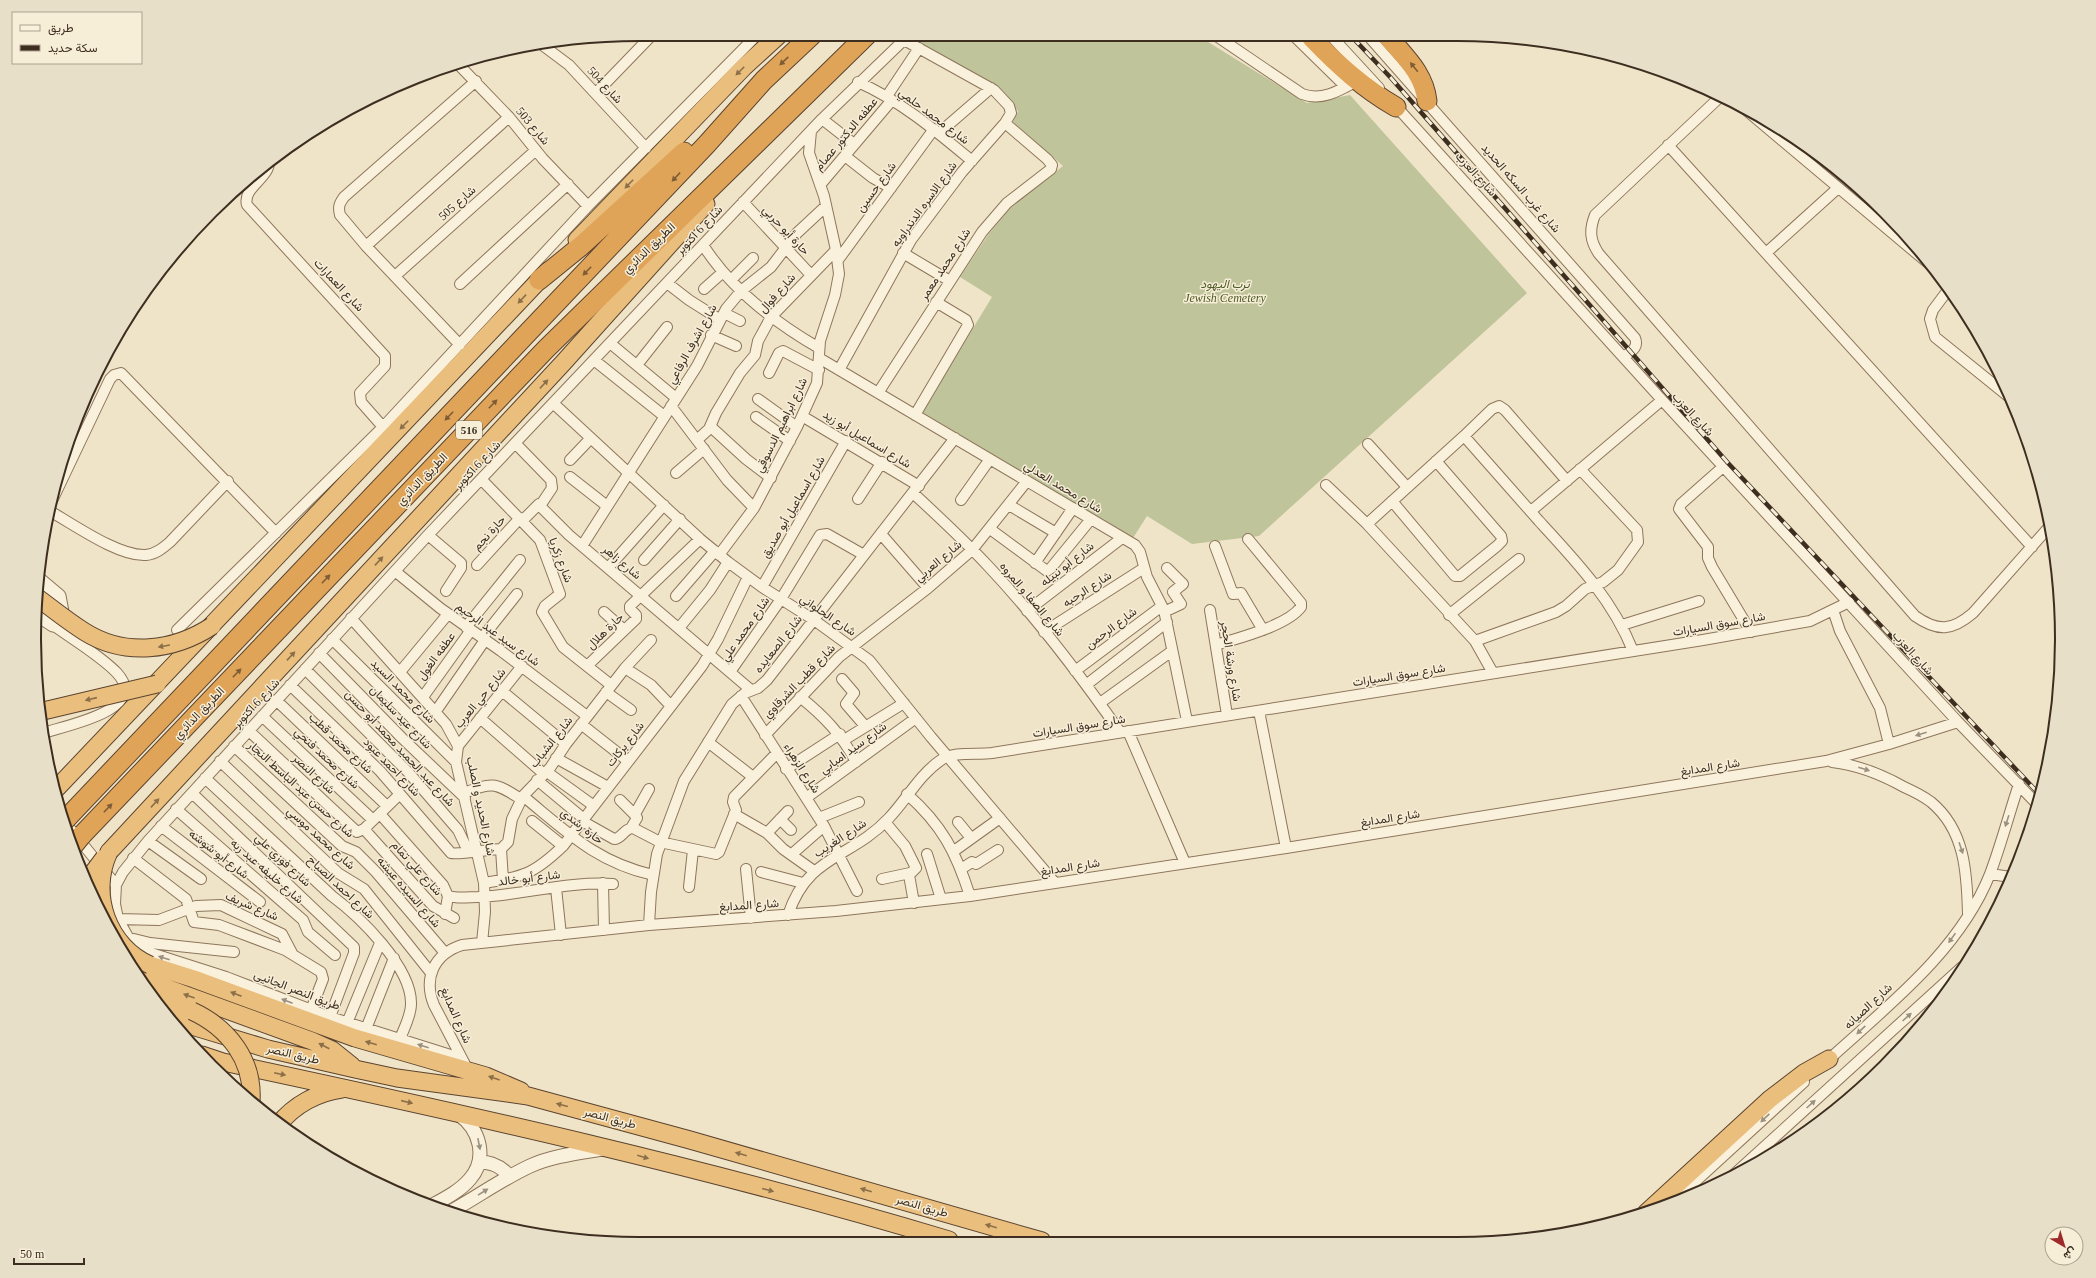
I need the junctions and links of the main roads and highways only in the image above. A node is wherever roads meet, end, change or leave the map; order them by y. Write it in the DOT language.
graph roads {
  1 [pos="772,41"];
  2 [pos="806,41"];
  3 [pos="861,41"];
  4 [pos="1315,41"];
  5 [pos="1392,41"];
  6 [pos="764,80"];
  7 [pos="1427,101"];
  8 [pos="1396,107"];
  9 [pos="792,109"];
  10 [pos="539,280"];
  11 [pos="42,601"];
  12 [pos="212,626"];
  13 [pos="157,684"];
  14 [pos="45,710"];
  15 [pos="59,786"];
  16 [pos="68,817"];
  17 [pos="77,841"];
  18 [pos="109,852"];
  19 [pos="91,876"];
  20 [pos="103,903"];
  21 [pos="133,956"];
  22 [pos="150,982"];
  23 [pos="163,1000"];
  24 [pos="181,1023"];
  25 [pos="213,1059"];
  26 [pos="1829,1059"];
  27 [pos="355,1069"];
  28 [pos="347,1089"];
  29 [pos="251,1094"];
  30 [pos="528,1096"];
  31 [pos="283,1119"];
  32 [pos="1672,1196"];
  33 [pos="939,1237"];
  34 [pos="1028,1237"];
  1 -- 10 [label="highway, one-way"];
  2 -- 6 [label="highway, الطريق الدائري / 516, one-way"];
  3 -- 9 [label="highway, الطريق الدائري / 516"];
  4 -- 8 [label="highway"];
  7 -- 5 [label="highway, one-way"];
  6 -- 10 [label="highway"];
  6 -- 16 [label="highway, الطريق الدائري / 516, one-way"];
  17 -- 9 [label="highway, الطريق الدائري / 516, one-way"];
  18 -- 9 [label="highway, one-way"];
  10 -- 12 [label="highway, one-way"];
  12 -- 11 [label="highway, one-way, bridge"];
  12 -- 13 [label="highway"];
  13 -- 14 [label="highway, one-way, bridge"];
  13 -- 15 [label="highway"];
  18 -- 19 [label="highway, bridge"];
  20 -- 18 [label="highway, one-way, bridge"];
  30 -- 21 [label="highway, one-way, bridge"];
  27 -- 22 [label="highway, one-way"];
  23 -- 29 [label="highway, bridge"];
  24 -- 27 [label="highway, طريق النصر"];
  25 -- 28 [label="highway, طريق النصر, one-way"];
  26 -- 32 [label="highway, one-way"];
  27 -- 30 [label="highway, طريق النصر"];
  28 -- 31 [label="highway"];
  28 -- 33 [label="highway, طريق النصر, one-way"];
  34 -- 30 [label="highway, طريق النصر, one-way"];
}
